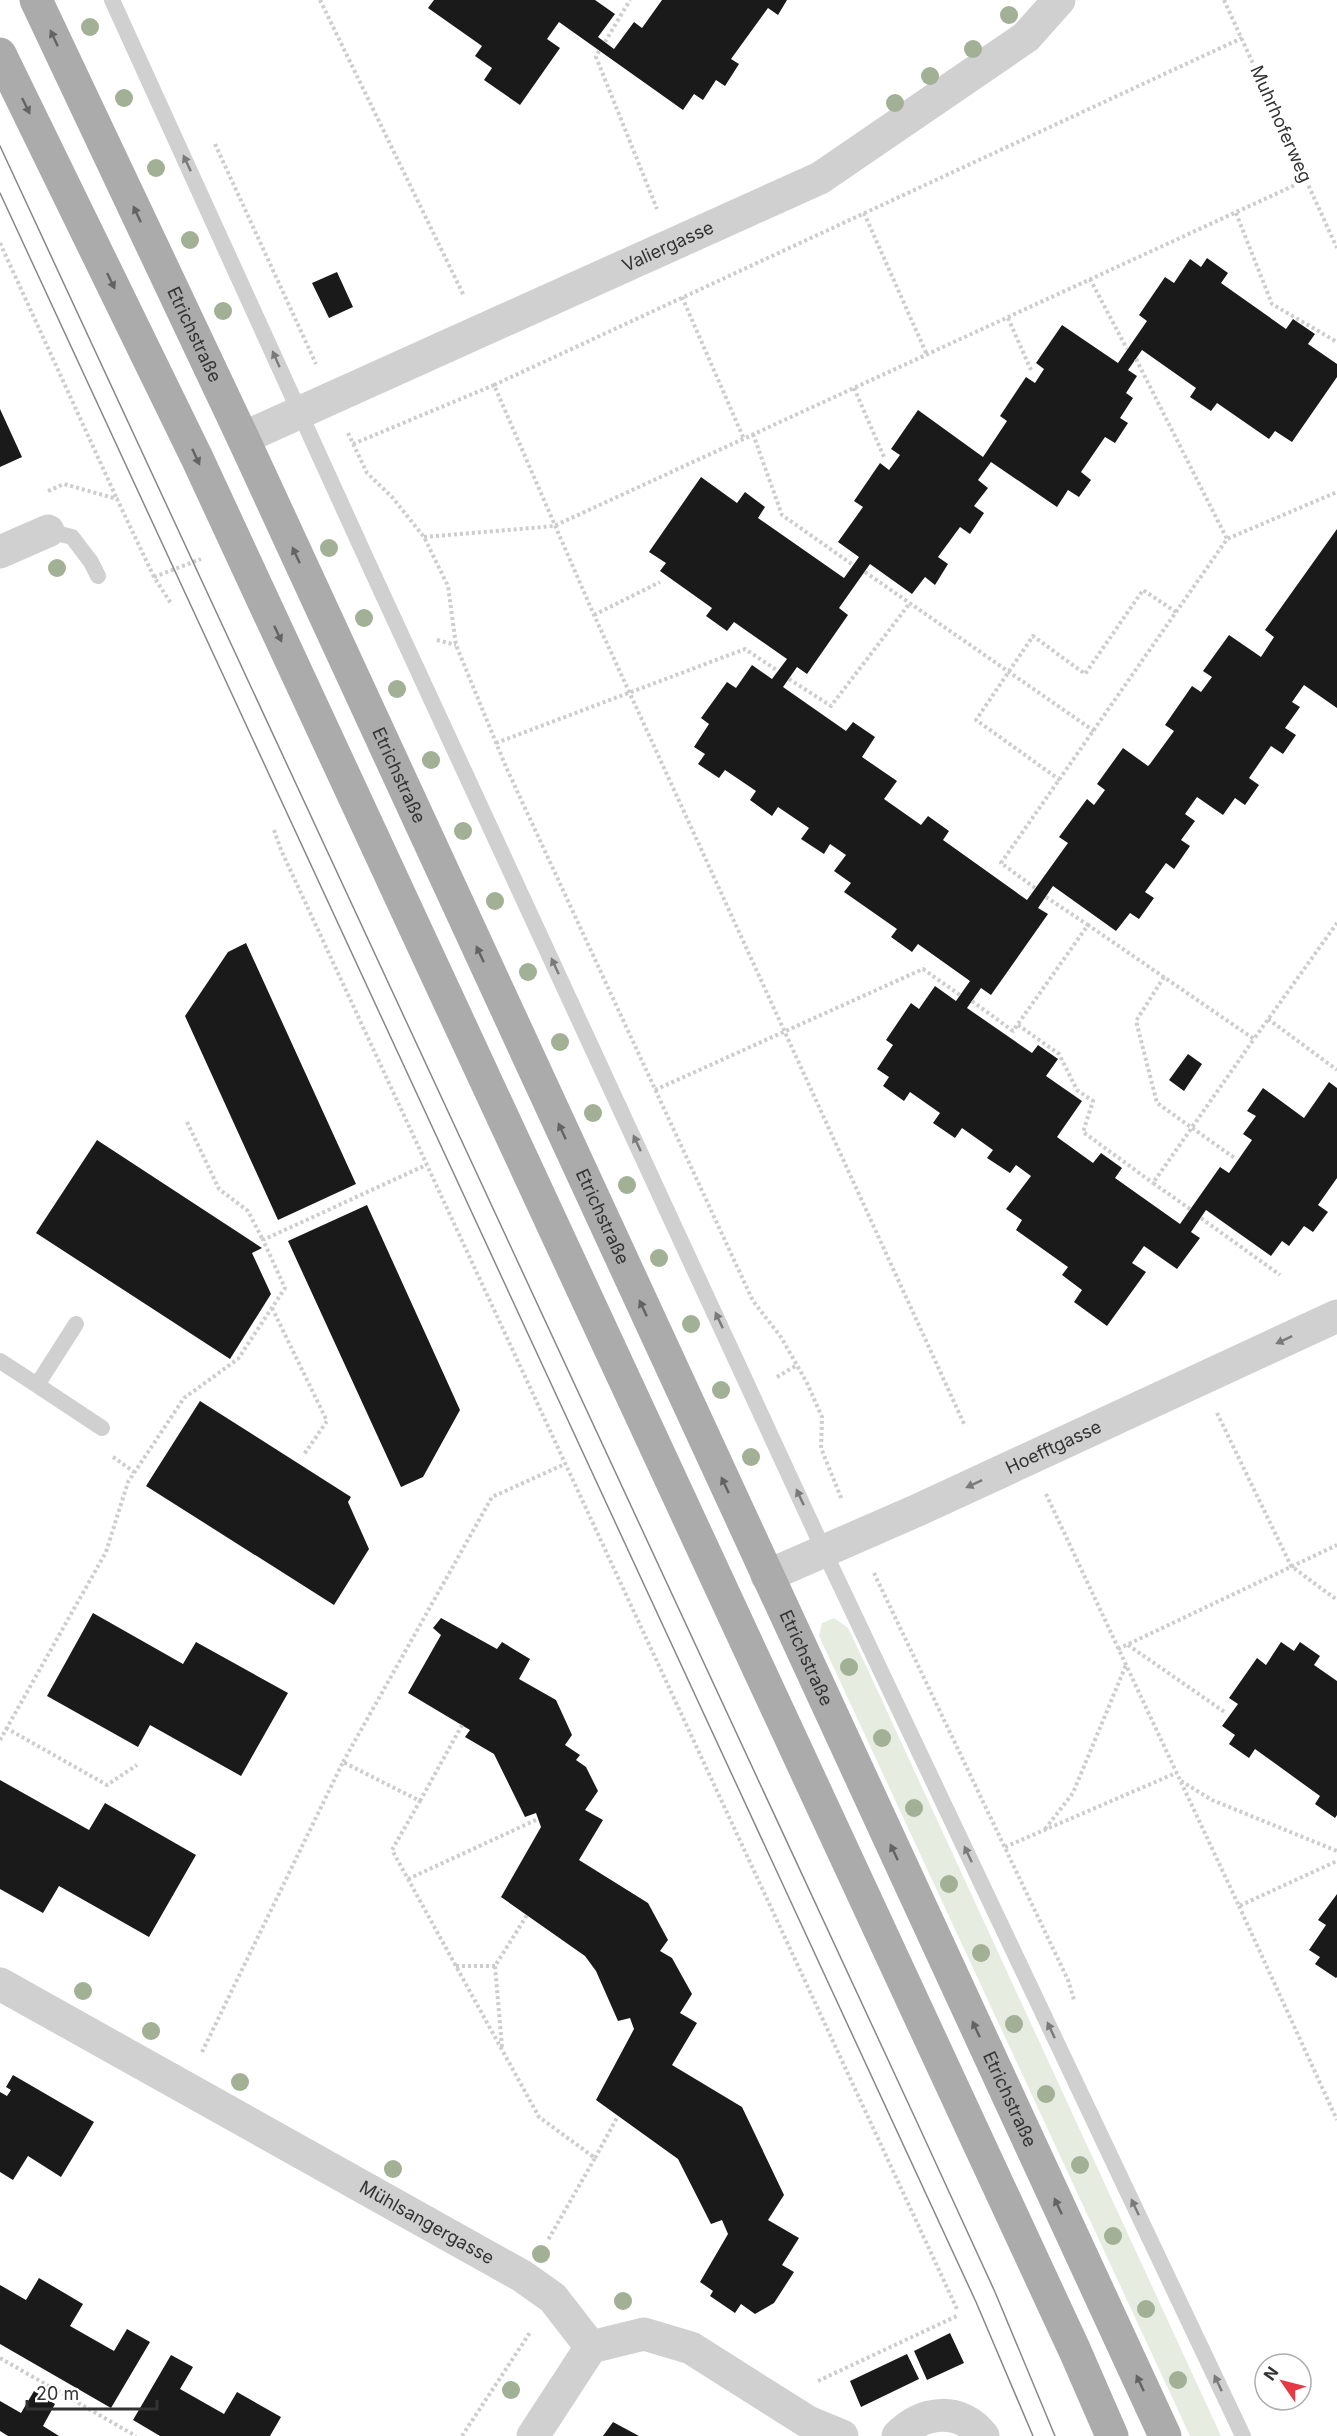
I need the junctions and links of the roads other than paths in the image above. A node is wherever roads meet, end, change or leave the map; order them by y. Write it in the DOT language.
graph roads {
  1 [pos="36,0"];
  2 [pos="112,0"];
  3 [pos="1059,0"];
  4 [pos="0,54"];
  5 [pos="301,412"];
  6 [pos="243,438"];
  7 [pos="48,531"];
  8 [pos="0,552"];
  9 [pos="98,576"];
  10 [pos="1337,1316"];
  11 [pos="76,1324"];
  12 [pos="0,1361"];
  13 [pos="37,1385"];
  14 [pos="102,1428"];
  15 [pos="825,1551"];
  16 [pos="767,1576"];
  17 [pos="0,1984"];
  18 [pos="591,2347"];
  19 [pos="533,2436"];
  20 [pos="842,2436"];
  21 [pos="898,2436"];
  22 [pos="983,2436"];
  23 [pos="1112,2436"];
  24 [pos="1165,2436"];
  25 [pos="1243,2436"];
  6 -- 1 [label="main road, Etrichstraße, one-way"];
  5 -- 2 [label="lane, one-way"];
  3 -- 5 [label="street, Valiergasse"];
  4 -- 23 [label="main road, one-way"];
  5 -- 6 [label="street, Valiergasse"];
  15 -- 5 [label="lane, one-way"];
  16 -- 6 [label="main road, Etrichstraße, one-way"];
  7 -- 8 [label="street"];
  7 -- 9 [label="lane"];
  10 -- 15 [label="street, Hoefftgasse, one-way"];
  11 -- 13 [label="lane"];
  12 -- 13 [label="lane"];
  13 -- 14 [label="lane"];
  15 -- 16 [label="street, Hoefftgasse"];
  25 -- 15 [label="lane, one-way"];
  24 -- 16 [label="main road, Etrichstraße, one-way"];
  17 -- 18 [label="street, Mühlsangergasse"];
  18 -- 19 [label="street"];
  18 -- 20 [label="street"];
  21 -- 22 [label="street"];
}
